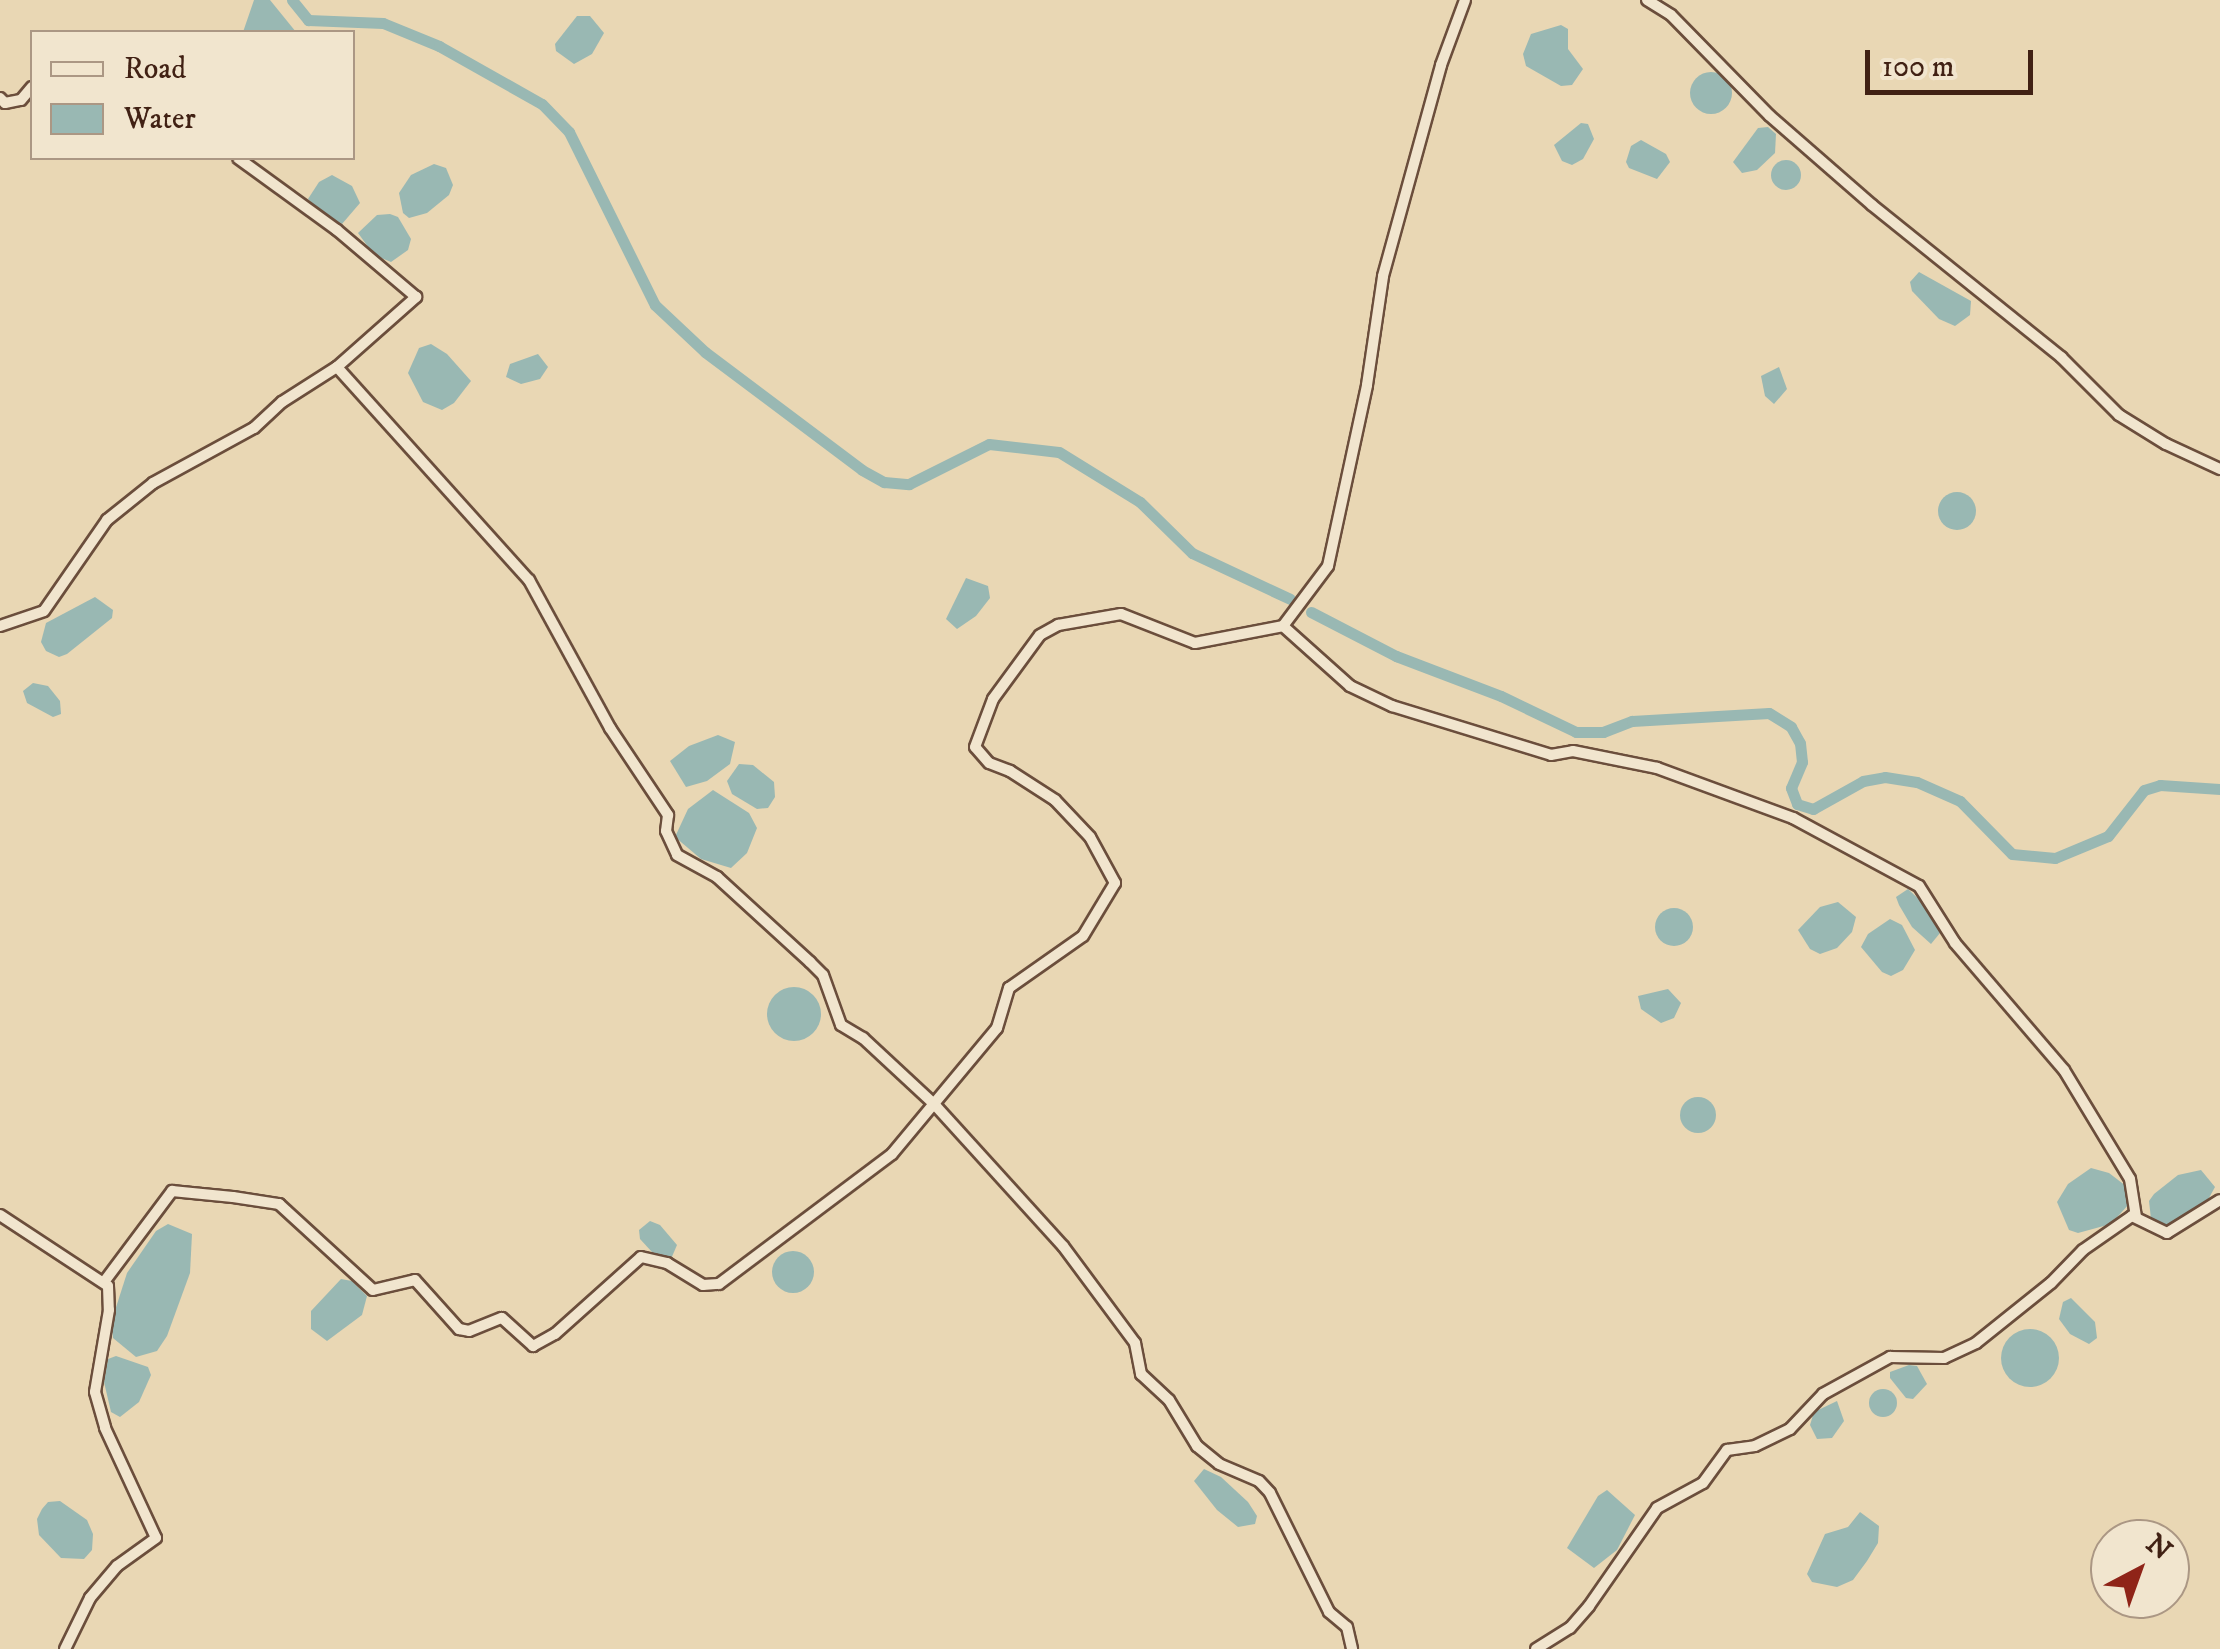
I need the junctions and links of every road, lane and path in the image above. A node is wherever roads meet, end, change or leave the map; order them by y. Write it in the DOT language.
graph roads {
  1 [pos="1466,0"];
  2 [pos="1647,0"];
  3 [pos="30,89"];
  4 [pos="0,98"];
  5 [pos="241,160"];
  6 [pos="337,367"];
  7 [pos="2220,469"];
  8 [pos="0,626"];
  9 [pos="1283,626"];
  10 [pos="935,1106"];
  11 [pos="2220,1200"];
  12 [pos="0,1215"];
  13 [pos="2136,1216"];
  14 [pos="104,1282"];
  15 [pos="65,1649"];
  16 [pos="1352,1649"];
  17 [pos="1536,1649"];
  1 -- 9 [label="street"];
  2 -- 7 [label="street"];
  3 -- 4 [label="street"];
  5 -- 6 [label="street"];
  6 -- 8 [label="street"];
  6 -- 10 [label="street"];
  9 -- 10 [label="street"];
  9 -- 13 [label="street"];
  10 -- 14 [label="street"];
  10 -- 16 [label="street"];
  11 -- 13 [label="street"];
  12 -- 14 [label="street"];
  13 -- 17 [label="street"];
  14 -- 15 [label="street"];
}
